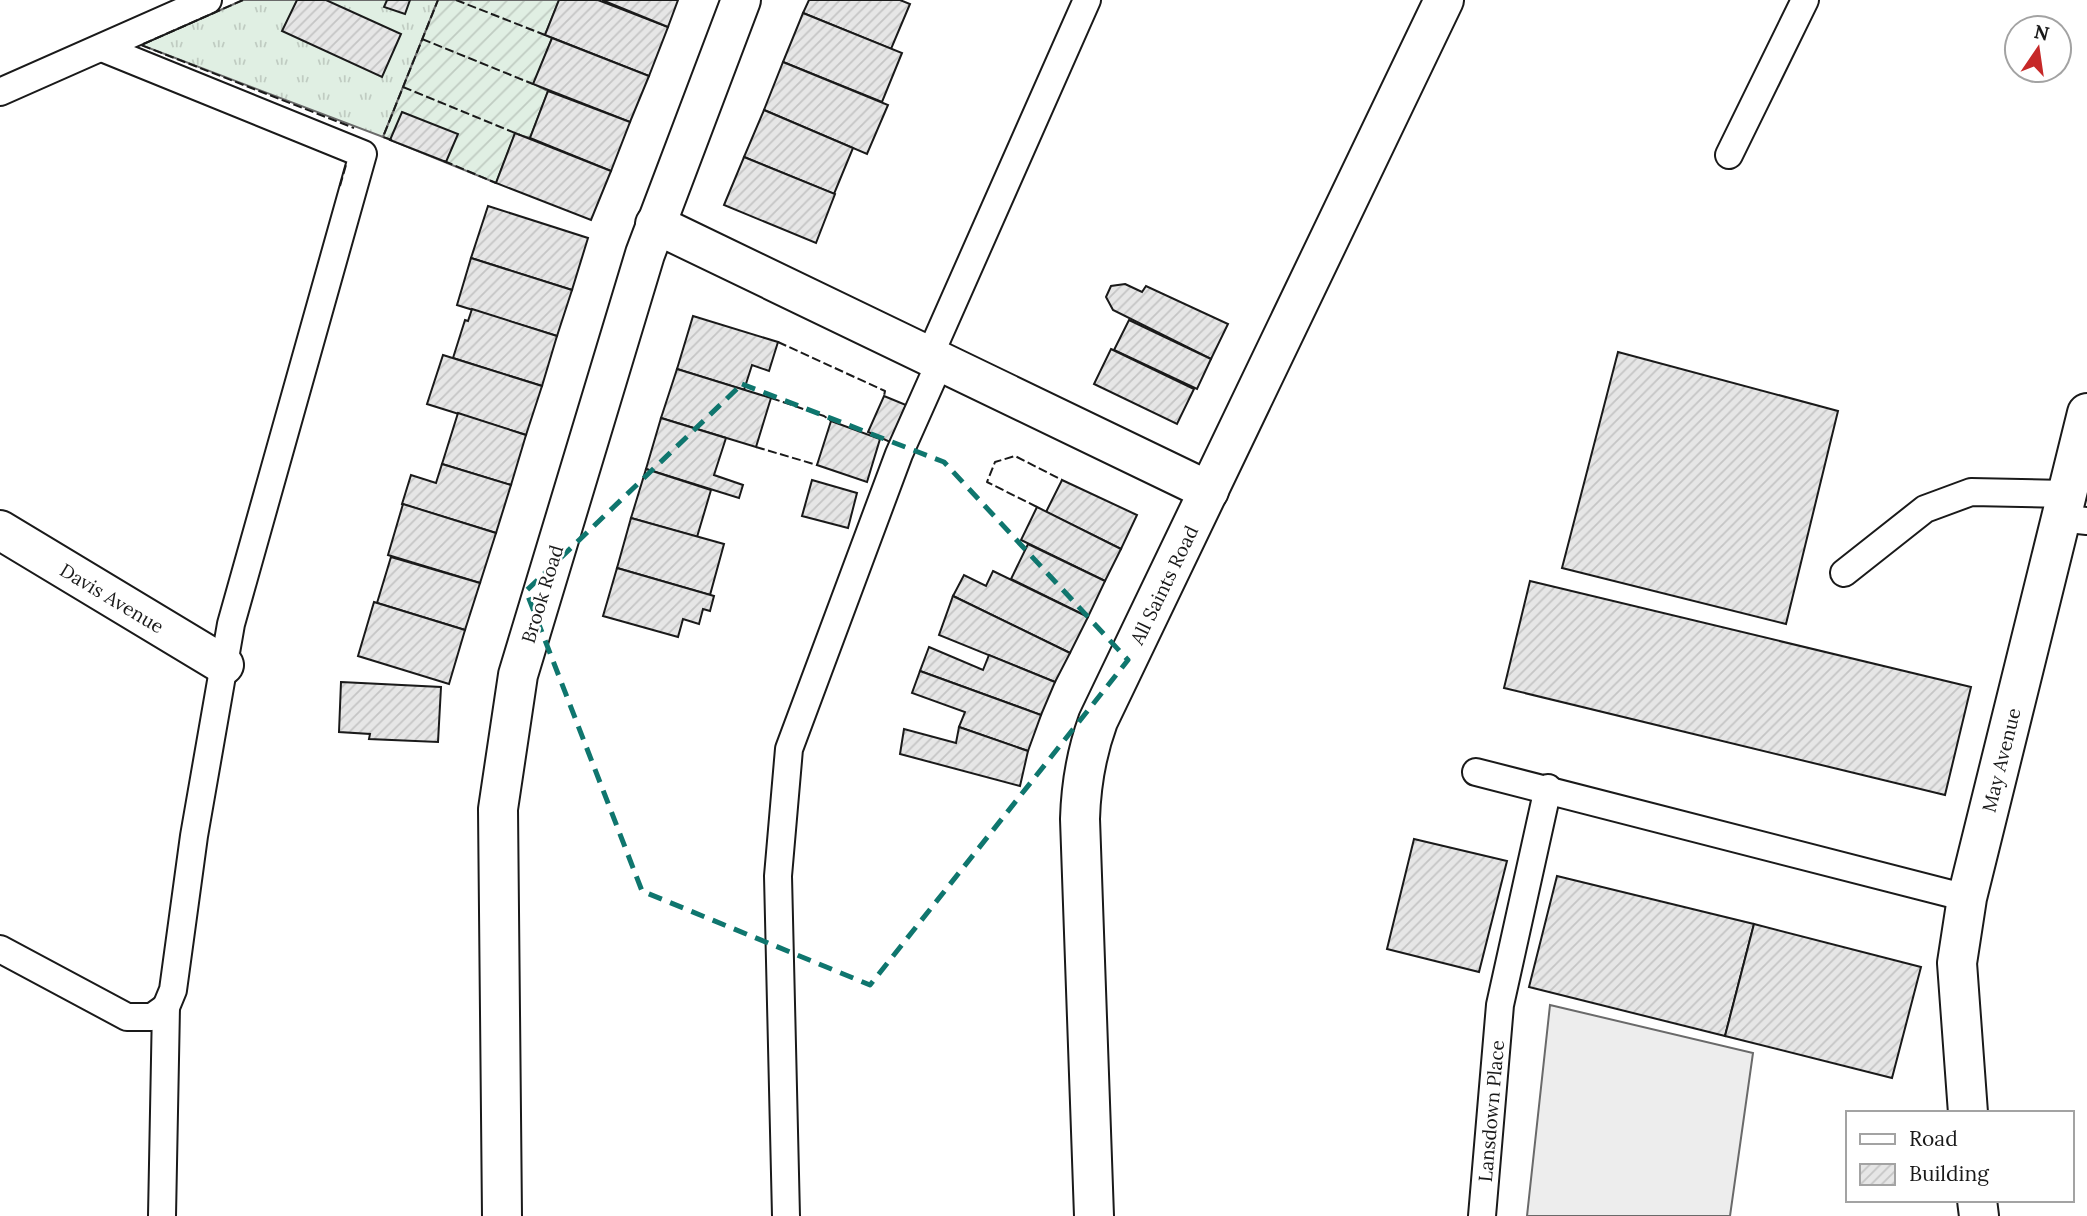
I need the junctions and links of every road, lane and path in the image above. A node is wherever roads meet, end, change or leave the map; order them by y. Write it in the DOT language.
graph roads {
  1 [pos="208,0"];
  2 [pos="741,0"];
  3 [pos="1087,0"];
  4 [pos="1444,0"];
  5 [pos="1805,0"];
  6 [pos="102,48"];
  7 [pos="0,92"];
  8 [pos="1729,155"];
  9 [pos="655,224"];
  10 [pos="934,359"];
  11 [pos="2087,413"];
  12 [pos="1209,491"];
  13 [pos="2071,511"];
  14 [pos="0,530"];
  15 [pos="1844,573"];
  16 [pos="224,665"];
  17 [pos="1476,772"];
  18 [pos="1548,788"];
  19 [pos="1967,898"];
  20 [pos="0,949"];
  21 [pos="166,1007"];
  22 [pos="1968,1111"];
  23 [pos="162,1216"];
  24 [pos="502,1216"];
  25 [pos="786,1216"];
  26 [pos="1094,1216"];
  27 [pos="1482,1216"];
  1 -- 6 [label="lane"];
  2 -- 9 [label="street, Brook Road"];
  3 -- 10 [label="lane"];
  4 -- 12 [label="street, All Saints Road"];
  5 -- 8 [label="lane"];
  6 -- 7 [label="lane"];
  6 -- 16 [label="lane"];
  9 -- 10 [label="street"];
  9 -- 24 [label="street, Brook Road"];
  10 -- 12 [label="street"];
  10 -- 25 [label="lane"];
  11 -- 13 [label="street, May Avenue"];
  12 -- 26 [label="street, All Saints Road"];
  13 -- 15 [label="lane"];
  13 -- 19 [label="street, May Avenue"];
  14 -- 16 [label="street, Davis Avenue"];
  16 -- 21 [label="lane"];
  17 -- 18 [label="lane"];
  18 -- 19 [label="lane"];
  18 -- 27 [label="lane, Lansdown Place"];
  19 -- 22 [label="street, May Avenue"];
  20 -- 21 [label="lane"];
  21 -- 23 [label="lane"];
}
